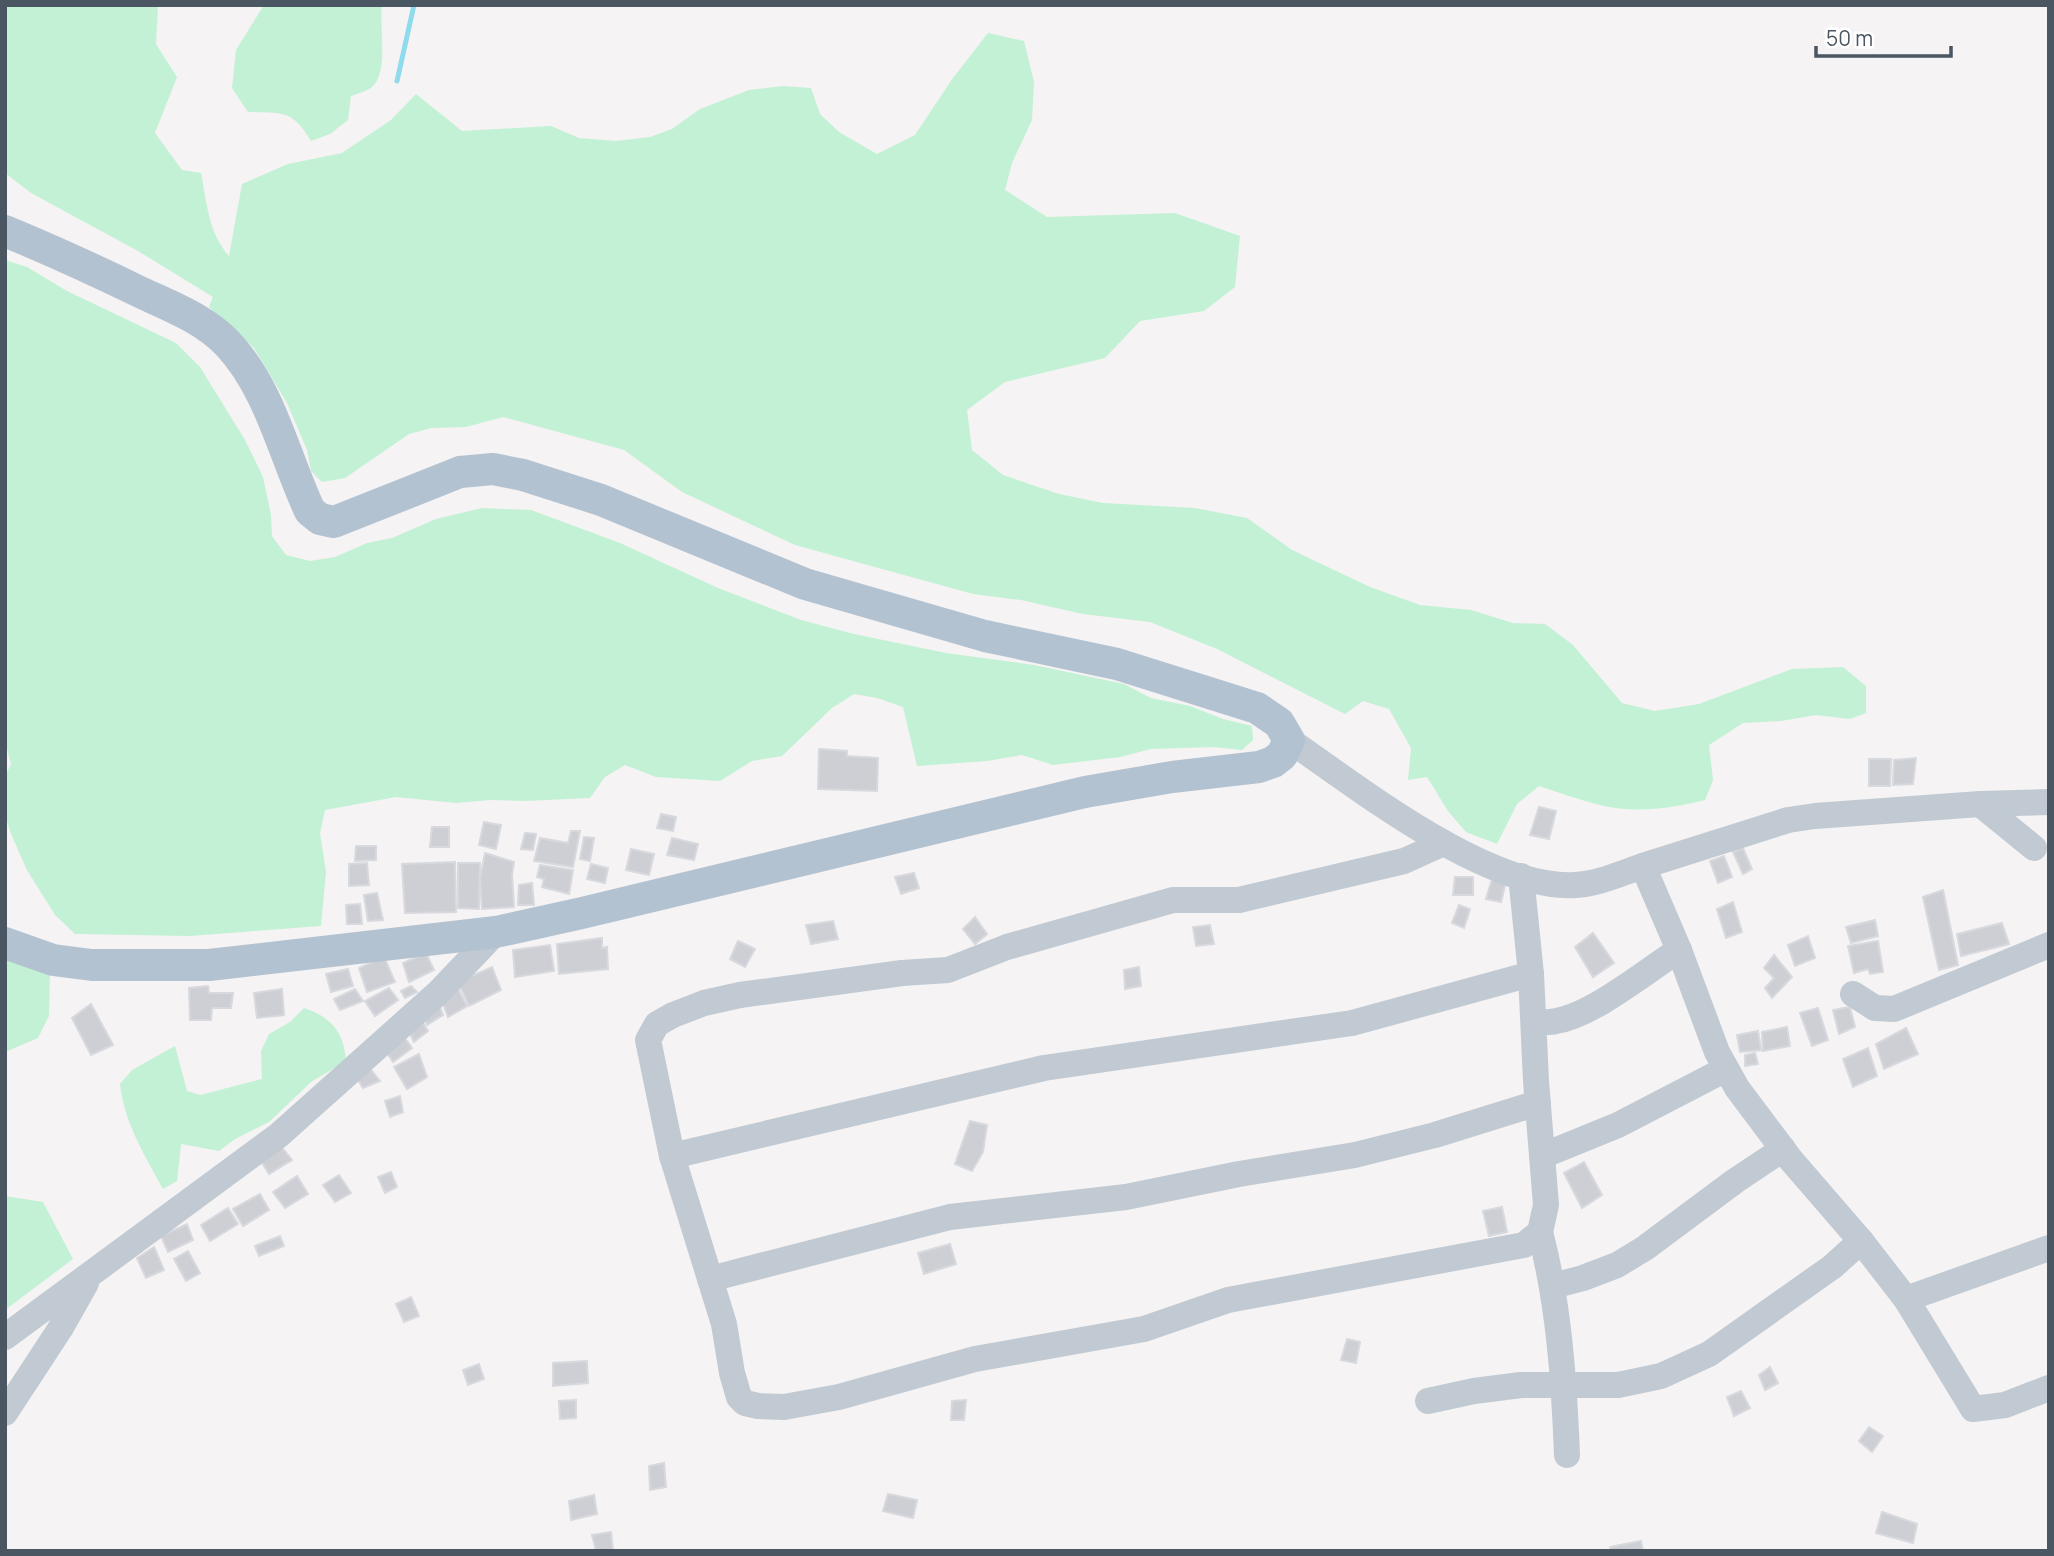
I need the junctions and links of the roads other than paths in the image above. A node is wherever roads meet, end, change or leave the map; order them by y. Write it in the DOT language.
graph roads {
  1 [pos="5,231"];
  2 [pos="1289,740"];
  3 [pos="2049,802"];
  4 [pos="1980,804"];
  5 [pos="1444,842"];
  6 [pos="2034,848"];
  7 [pos="1643,866"];
  8 [pos="1521,876"];
  9 [pos="495,932"];
  10 [pos="5,943"];
  11 [pos="2049,945"];
  12 [pos="1679,950"];
  13 [pos="1531,974"];
  14 [pos="1853,994"];
  15 [pos="1534,1022"];
  16 [pos="1726,1069"];
  17 [pos="1538,1103"];
  18 [pos="1783,1149"];
  19 [pos="672,1156"];
  20 [pos="1542,1156"];
  21 [pos="1540,1232"];
  22 [pos="1861,1241"];
  23 [pos="2049,1248"];
  24 [pos="90,1275"];
  25 [pos="710,1279"];
  26 [pos="1553,1286"];
  27 [pos="1906,1299"];
  28 [pos="5,1338"];
  29 [pos="1563,1384"];
  30 [pos="2049,1388"];
  31 [pos="1428,1401"];
  32 [pos="5,1413"];
  33 [pos="1567,1455"];
  1 -- 2 [label="main road"];
  2 -- 5 [label="street"];
  2 -- 9 [label="main road"];
  3 -- 4 [label="street"];
  4 -- 6 [label="street"];
  4 -- 7 [label="street"];
  5 -- 8 [label="street"];
  5 -- 19 [label="street"];
  7 -- 8 [label="street"];
  7 -- 12 [label="street"];
  8 -- 13 [label="street"];
  9 -- 10 [label="main road"];
  9 -- 24 [label="street"];
  11 -- 14 [label="street"];
  12 -- 15 [label="street"];
  12 -- 16 [label="street"];
  13 -- 15 [label="street"];
  13 -- 19 [label="street"];
  15 -- 17 [label="street"];
  16 -- 18 [label="street"];
  16 -- 20 [label="street"];
  17 -- 20 [label="street"];
  17 -- 25 [label="street"];
  18 -- 22 [label="street"];
  18 -- 26 [label="street"];
  19 -- 25 [label="street"];
  20 -- 21 [label="street"];
  21 -- 25 [label="street"];
  21 -- 26 [label="street"];
  22 -- 27 [label="street"];
  22 -- 29 [label="street"];
  23 -- 27 [label="street"];
  24 -- 28 [label="street"];
  24 -- 32 [label="street"];
  26 -- 29 [label="street"];
  27 -- 30 [label="street"];
  29 -- 31 [label="street"];
  29 -- 33 [label="street"];
}
